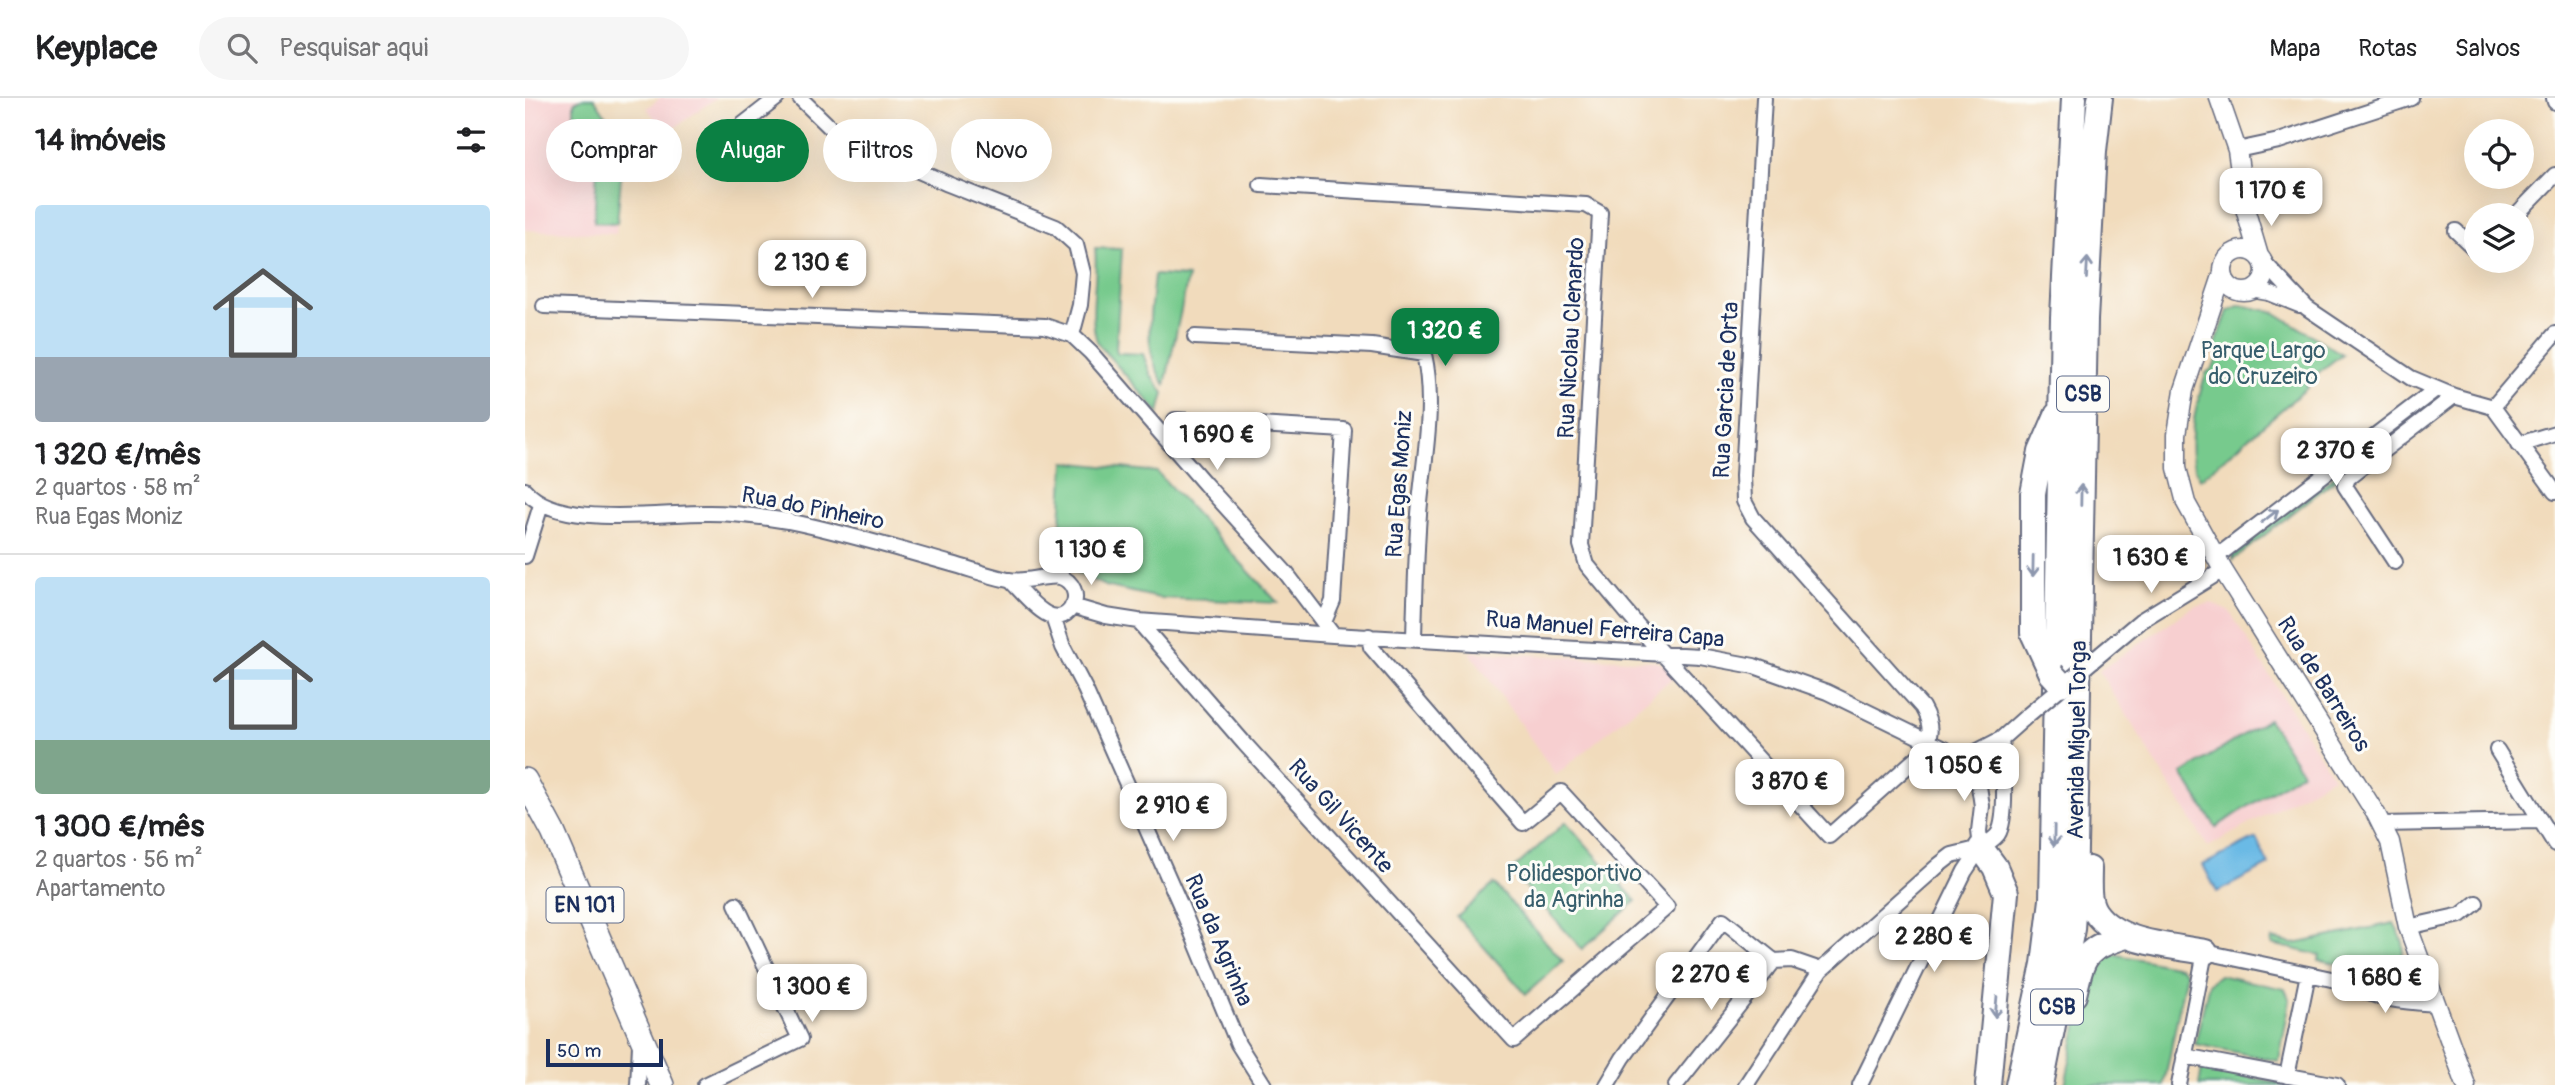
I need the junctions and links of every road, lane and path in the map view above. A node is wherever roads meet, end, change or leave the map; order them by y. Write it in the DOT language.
graph roads {
  1 [pos="778,98"];
  2 [pos="1764,98"];
  3 [pos="2074,98"];
  4 [pos="2099,98"];
  5 [pos="2219,98"];
  6 [pos="2411,98"];
  7 [pos="802,101"];
  8 [pos="751,119"];
  9 [pos="2237,150"];
  10 [pos="2555,174"];
  11 [pos="1261,185"];
  12 [pos="2527,203"];
  13 [pos="2246,212"];
  14 [pos="2456,231"];
  15 [pos="2464,239"];
  16 [pos="2232,253"];
  17 [pos="2260,258"];
  18 [pos="2223,274"];
  19 [pos="2244,290"];
  20 [pos="544,306"];
  21 [pos="2307,308"];
  22 [pos="2210,311"];
  23 [pos="2555,334"];
  24 [pos="1072,335"];
  25 [pos="1195,337"];
  26 [pos="2436,389"];
  27 [pos="2454,396"];
  28 [pos="2062,405"];
  29 [pos="2493,407"];
  30 [pos="1175,420"];
  31 [pos="2555,433"];
  32 [pos="2519,444"];
  33 [pos="525,490"];
  34 [pos="2555,492"];
  35 [pos="541,505"];
  36 [pos="525,556"];
  37 [pos="2396,562"];
  38 [pos="2219,563"];
  39 [pos="1043,579"];
  40 [pos="1010,580"];
  41 [pos="1036,606"];
  42 [pos="1072,606"];
  43 [pos="1053,617"];
  44 [pos="1138,621"];
  45 [pos="1324,622"];
  46 [pos="1333,635"];
  47 [pos="1369,636"];
  48 [pos="1414,638"];
  49 [pos="1663,653"];
  50 [pos="2058,681"];
  51 [pos="2001,739"];
  52 [pos="1930,741"];
  53 [pos="2497,750"];
  54 [pos="1974,753"];
  55 [pos="525,780"];
  56 [pos="2076,785"];
  57 [pos="2541,821"];
  58 [pos="2381,824"];
  59 [pos="2555,844"];
  60 [pos="1981,848"];
  61 [pos="2476,903"];
  62 [pos="736,904"];
  63 [pos="2408,927"];
  64 [pos="2126,936"];
  65 [pos="2205,952"];
  66 [pos="1774,961"];
  67 [pos="2423,968"];
  68 [pos="1821,970"];
  69 [pos="2308,974"];
  70 [pos="2350,983"];
  71 [pos="2436,1004"];
  72 [pos="639,1033"];
  73 [pos="2184,1056"];
  74 [pos="2287,1076"];
  75 [pos="638,1085"];
  76 [pos="662,1085"];
  77 [pos="705,1085"];
  78 [pos="1263,1085"];
  79 [pos="1607,1085"];
  80 [pos="1676,1085"];
  81 [pos="1746,1085"];
  82 [pos="1860,1085"];
  83 [pos="1988,1085"];
  84 [pos="2018,1085"];
  85 [pos="2041,1085"];
  86 [pos="2049,1085"];
  87 [pos="2179,1085"];
  88 [pos="2336,1085"];
  89 [pos="2466,1085"];
  1 -- 8 [label="street"];
  2 -- 52 [label="street, Rua Garcia de Orta"];
  3 -- 28 [label="highway, Avenida Miguel Torga / CSB"];
  56 -- 4 [label="highway, Avenida Miguel Torga / CSB, one-way"];
  5 -- 9 [label="street"];
  6 -- 9 [label="street"];
  7 -- 24 [label="street"];
  9 -- 13 [label="street"];
  10 -- 12 [label="street"];
  11 -- 49 [label="street, Rua Nicolau Clenardo"];
  13 -- 16 [label="street"];
  13 -- 17 [label="street"];
  14 -- 15 [label="street"];
  16 -- 17 [label="street"];
  16 -- 18 [label="street"];
  17 -- 19 [label="street"];
  17 -- 21 [label="street"];
  18 -- 19 [label="street"];
  18 -- 22 [label="street, Rua de Barreiros"];
  19 -- 21 [label="street"];
  19 -- 22 [label="street"];
  20 -- 24 [label="street"];
  21 -- 26 [label="street"];
  22 -- 38 [label="street, Rua de Barreiros"];
  23 -- 29 [label="street"];
  24 -- 45 [label="street"];
  25 -- 48 [label="street, Rua Egas Moniz"];
  26 -- 27 [label="street"];
  38 -- 26 [label="street, one-way"];
  27 -- 29 [label="street"];
  27 -- 37 [label="street"];
  28 -- 50 [label="highway, one-way"];
  28 -- 84 [label="highway, Avenida Miguel Torga / CSB, one-way"];
  29 -- 32 [label="street"];
  30 -- 45 [label="street"];
  31 -- 32 [label="street"];
  32 -- 34 [label="street"];
  33 -- 35 [label="street"];
  35 -- 36 [label="street"];
  35 -- 40 [label="street, Rua do Pinheiro"];
  38 -- 50 [label="street, bridge"];
  38 -- 58 [label="street, Rua de Barreiros"];
  39 -- 40 [label="street, Rua do Pinheiro"];
  39 -- 41 [label="street"];
  39 -- 42 [label="street, Rua do Pinheiro"];
  40 -- 41 [label="street"];
  41 -- 43 [label="street"];
  42 -- 43 [label="street"];
  42 -- 44 [label="street, Rua Manuel Ferreira Capa"];
  43 -- 78 [label="street, Rua da Agrinha"];
  44 -- 46 [label="street, Rua Manuel Ferreira Capa"];
  44 -- 47 [label="street, Rua Gil Vicente"];
  45 -- 46 [label="street"];
  46 -- 47 [label="street, Rua Manuel Ferreira Capa"];
  47 -- 48 [label="street, Rua Manuel Ferreira Capa"];
  48 -- 49 [label="street, Rua Manuel Ferreira Capa"];
  49 -- 52 [label="street, Rua Manuel Ferreira Capa"];
  49 -- 52 [label="street"];
  50 -- 51 [label="street, bridge"];
  51 -- 54 [label="street"];
  51 -- 60 [label="street"];
  52 -- 54 [label="street, Rua Manuel Ferreira Capa"];
  53 -- 57 [label="street"];
  54 -- 60 [label="street"];
  55 -- 72 [label="main road, EN 101"];
  56 -- 64 [label="highway"];
  56 -- 85 [label="highway, Avenida Miguel Torga / CSB"];
  57 -- 58 [label="street"];
  57 -- 59 [label="street"];
  58 -- 63 [label="street, Rua de Barreiros"];
  60 -- 68 [label="street"];
  60 -- 82 [label="street"];
  60 -- 83 [label="highway, one-way"];
  61 -- 63 [label="street"];
  62 -- 77 [label="street"];
  63 -- 67 [label="street, Rua de Barreiros"];
  64 -- 65 [label="highway"];
  64 -- 86 [label="highway"];
  65 -- 69 [label="street"];
  65 -- 73 [label="street"];
  66 -- 68 [label="street"];
  66 -- 79 [label="street"];
  66 -- 80 [label="street"];
  67 -- 70 [label="street"];
  67 -- 71 [label="street, Rua de Barreiros"];
  68 -- 81 [label="street"];
  69 -- 70 [label="street"];
  69 -- 74 [label="street"];
  70 -- 71 [label="street"];
  71 -- 89 [label="street, Rua de Barreiros"];
  72 -- 75 [label="street"];
  72 -- 76 [label="main road, EN 101"];
  73 -- 74 [label="street"];
  73 -- 87 [label="street"];
  74 -- 88 [label="street"];
}
